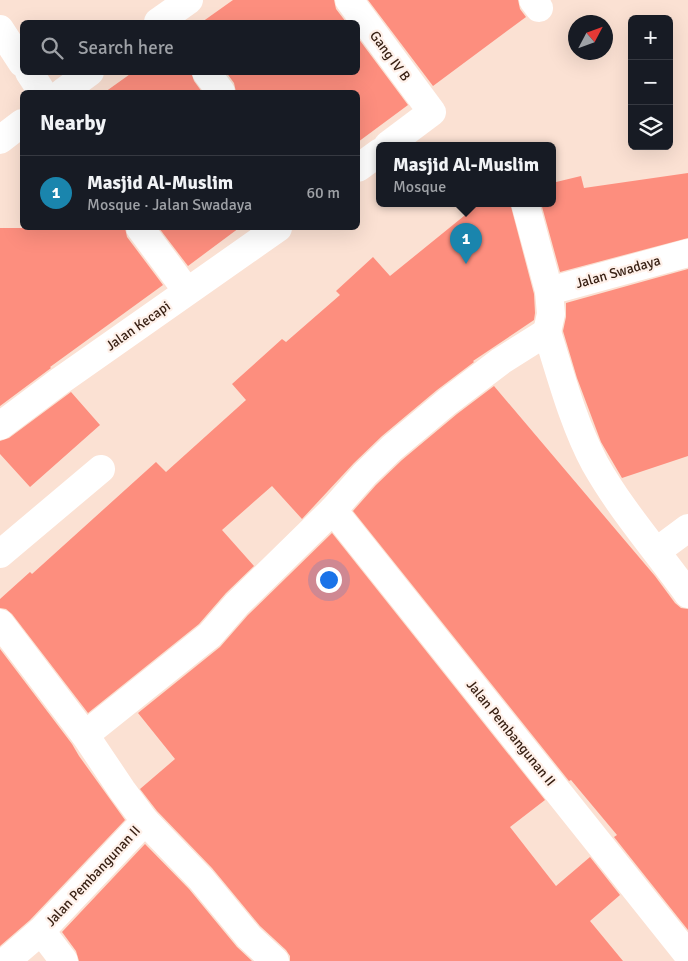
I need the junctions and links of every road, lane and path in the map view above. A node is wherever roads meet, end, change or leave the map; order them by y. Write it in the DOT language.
graph roads {
  1 [pos="349,0"];
  2 [pos="0,29"];
  3 [pos="20,60"];
  4 [pos="31,75"];
  5 [pos="86,75"];
  6 [pos="208,75"];
  7 [pos="41,90"];
  8 [pos="66,90"];
  9 [pos="220,90"];
  10 [pos="20,125"];
  11 [pos="0,140"];
  12 [pos="392,142"];
  13 [pos="376,155"];
  14 [pos="360,167"];
  15 [pos="526,207"];
  16 [pos="141,230"];
  17 [pos="275,230"];
  18 [pos="688,253"];
  19 [pos="187,291"];
  20 [pos="549,291"];
  21 [pos="547,332"];
  22 [pos="0,426"];
  23 [pos="101,470"];
  24 [pos="333,510"];
  25 [pos="688,528"];
  26 [pos="658,551"];
  27 [pos="0,554"];
  28 [pos="688,594"];
  29 [pos="0,623"];
  30 [pos="85,735"];
  31 [pos="144,821"];
  32 [pos="41,932"];
  33 [pos="688,956"];
  34 [pos="6,961"];
  35 [pos="64,961"];
  36 [pos="275,961"];
  1 -- 12 [label="street, Gang IV B"];
  2 -- 3 [label="street"];
  4 -- 7 [label="street"];
  5 -- 8 [label="street"];
  6 -- 9 [label="street"];
  10 -- 11 [label="street"];
  13 -- 14 [label="street"];
  15 -- 20 [label="street"];
  16 -- 19 [label="street"];
  17 -- 19 [label="street, Jalan Kecapi"];
  18 -- 20 [label="street, Jalan Swadaya"];
  19 -- 22 [label="street, Jalan Kecapi"];
  20 -- 21 [label="street"];
  21 -- 24 [label="street"];
  21 -- 26 [label="street"];
  23 -- 27 [label="street"];
  24 -- 30 [label="street"];
  24 -- 33 [label="street, Jalan Pembangunan II"];
  25 -- 26 [label="street"];
  26 -- 28 [label="street"];
  29 -- 30 [label="street, Jalan Pembangunan II"];
  30 -- 31 [label="street, Jalan Pembangunan II"];
  31 -- 32 [label="street, Jalan Pembangunan II"];
  31 -- 36 [label="street, Jalan Pembangunan II"];
  32 -- 34 [label="street, Jalan Pembangunan II"];
  32 -- 35 [label="street, Jalan Pembangunan II"];
}
